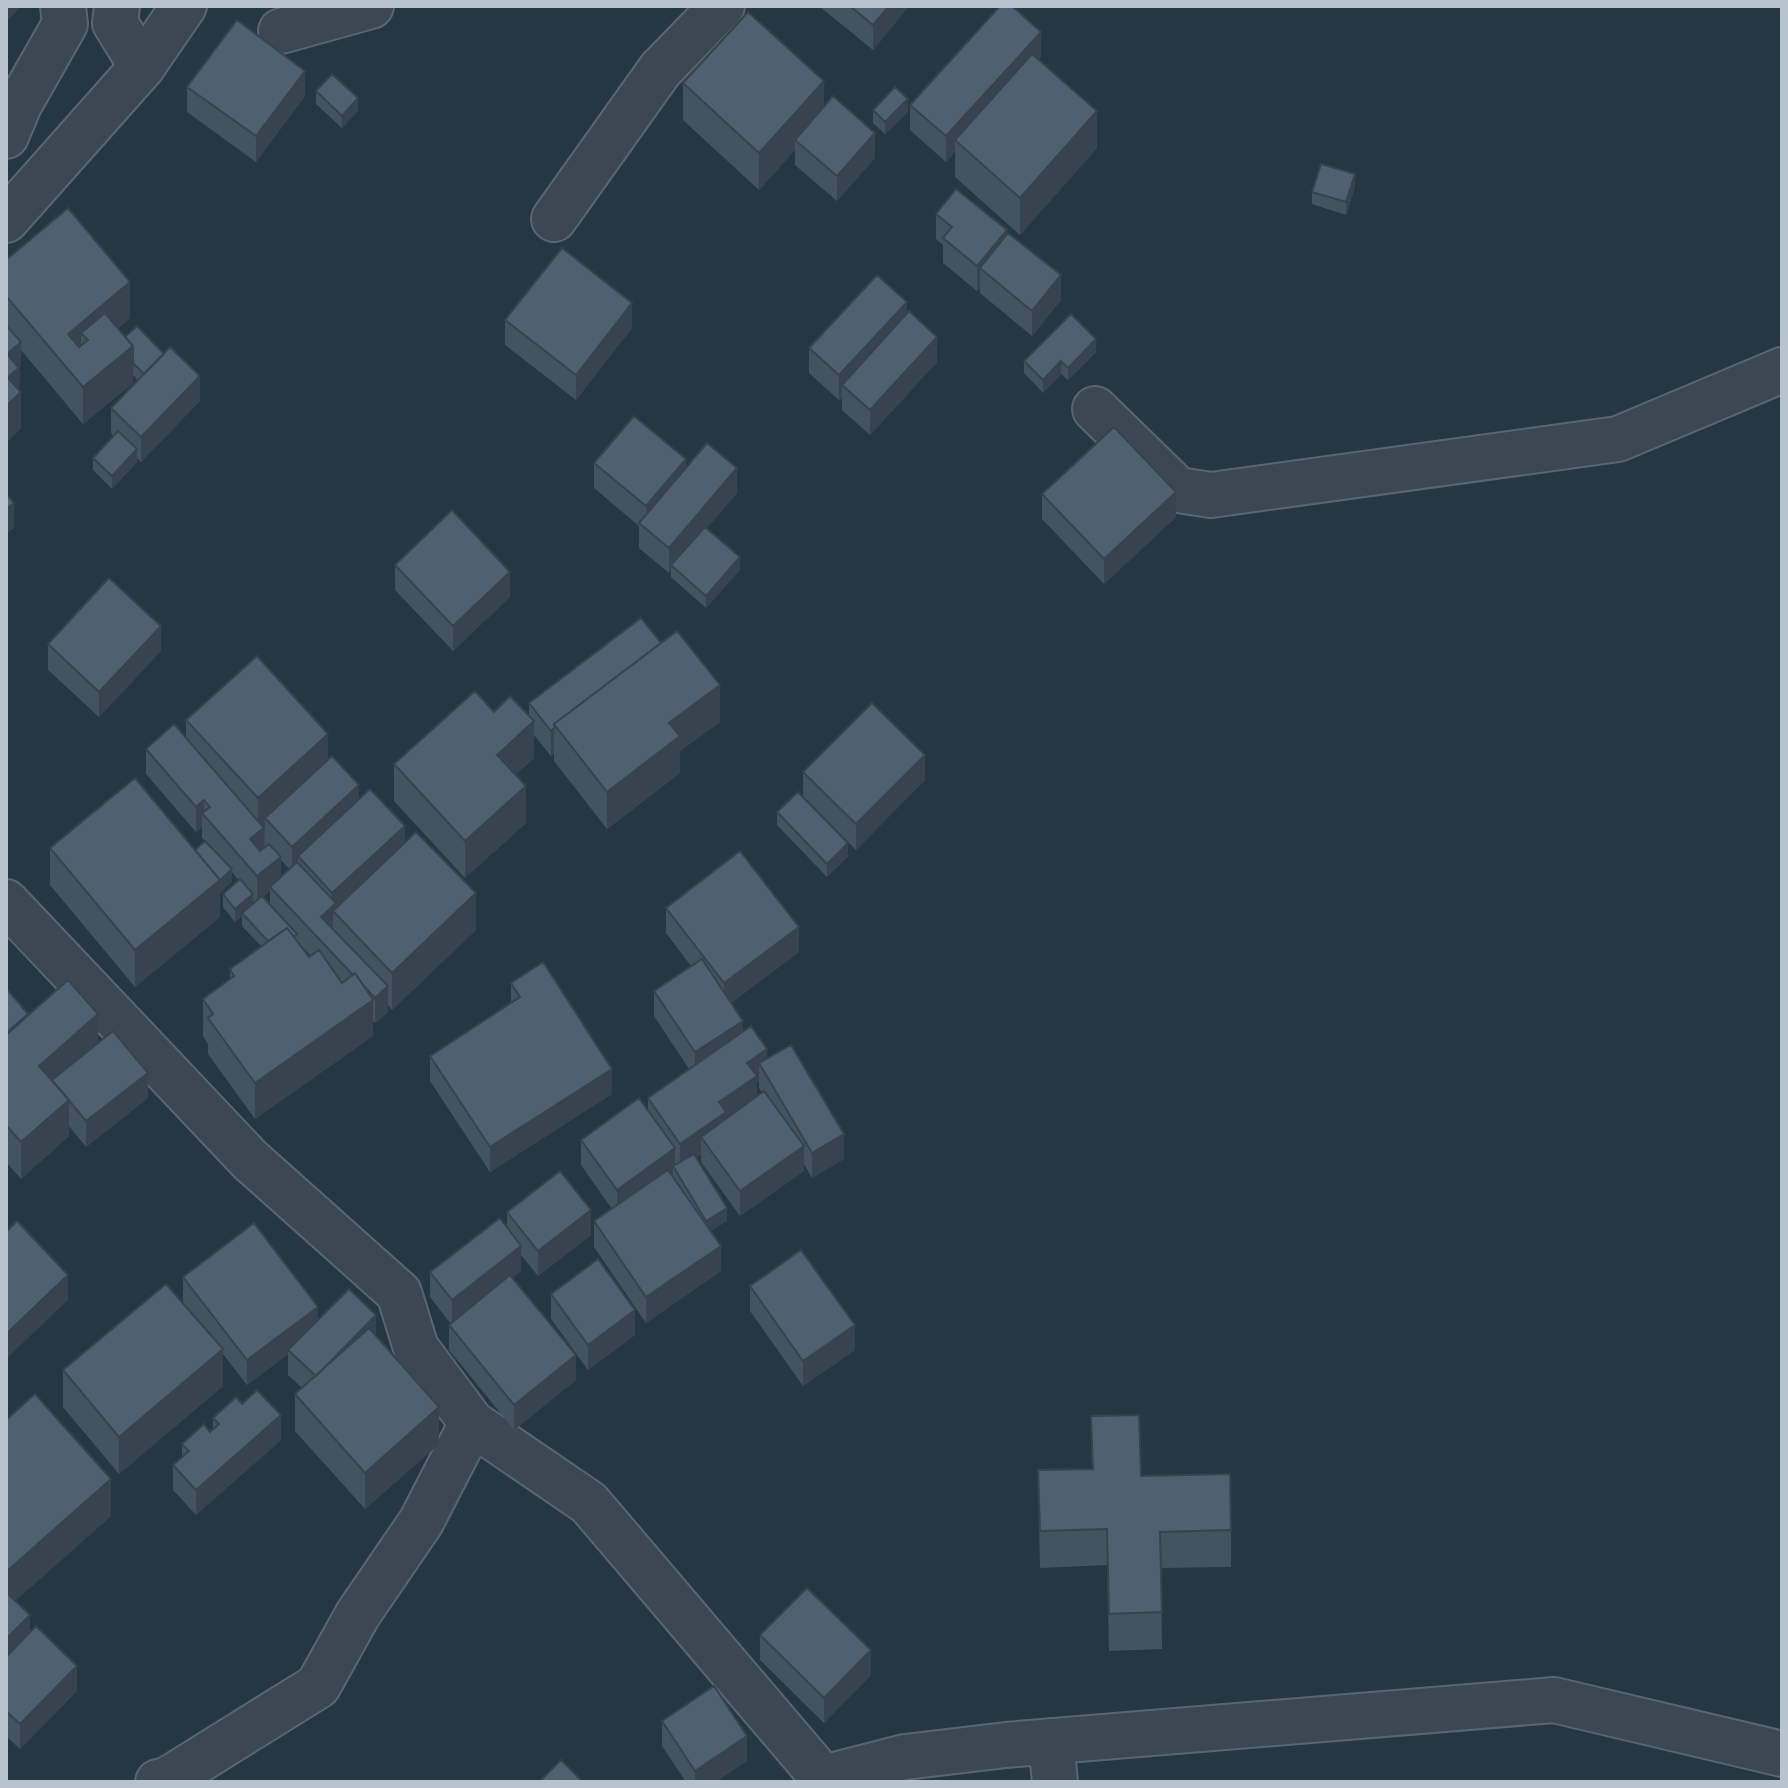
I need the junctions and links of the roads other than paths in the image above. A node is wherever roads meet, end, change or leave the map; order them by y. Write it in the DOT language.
graph roads {
  1 [pos="63,6"];
  2 [pos="117,6"];
  3 [pos="184,6"];
  4 [pos="371,6"];
  5 [pos="708,9"];
  6 [pos="281,31"];
  7 [pos="142,67"];
  8 [pos="6,138"];
  9 [pos="14,212"];
  10 [pos="554,219"];
  11 [pos="1782,370"];
  12 [pos="1095,409"];
  13 [pos="6,902"];
  14 [pos="472,1423"];
  15 [pos="1782,1754"];
  16 [pos="1053,1761"];
  17 [pos="824,1780"];
  18 [pos="158,1782"];
  1 -- 8 [label="street"];
  2 -- 7 [label="street"];
  3 -- 7 [label="street"];
  4 -- 6 [label="street"];
  5 -- 10 [label="street"];
  7 -- 9 [label="street"];
  8 -- 9 [label="street"];
  11 -- 12 [label="street"];
  13 -- 14 [label="street"];
  14 -- 17 [label="street"];
  14 -- 18 [label="street"];
  15 -- 16 [label="street"];
  16 -- 17 [label="street"];
}
